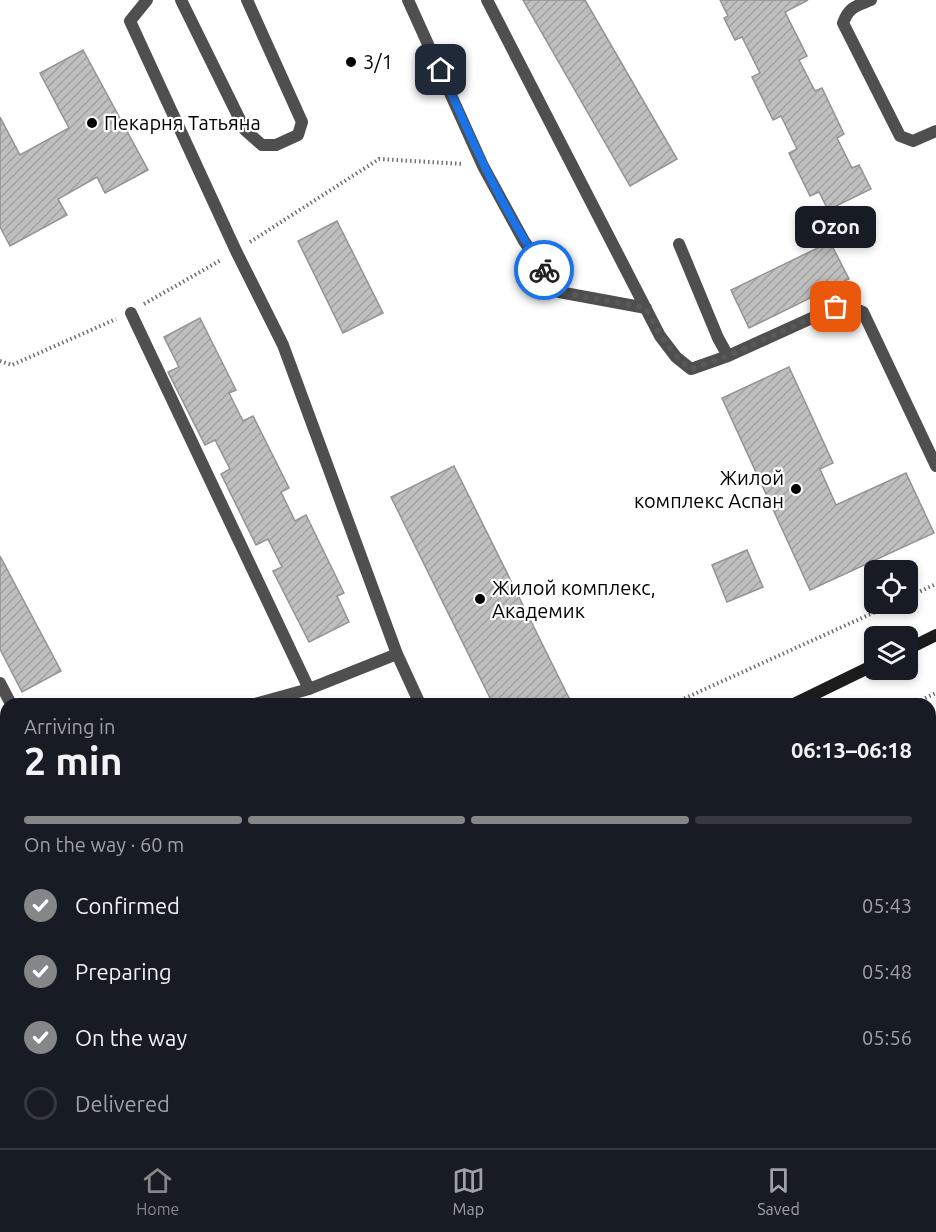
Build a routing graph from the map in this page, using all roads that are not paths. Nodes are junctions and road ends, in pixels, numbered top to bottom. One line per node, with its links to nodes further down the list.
1 (147, 0): 15 (lane)
2 (181, 0): 3 (lane)
3 (247, 0)
4 (408, 0): 9 (lane)
5 (487, 0): 9 (lane)
6 (871, 0): 7 (lane)
7 (936, 131)
8 (679, 244): 11 (lane)
9 (646, 308): 11 (lane)
10 (130, 313): 18 (lane)
11 (728, 356): 12 (lane)
12 (936, 466)
13 (936, 635): 14 (main road)
14 (918, 644)
15 (397, 654): 18 (lane); 21 (lane)
16 (864, 670): 22 (main road)
17 (0, 683): 19 (lane)
18 (309, 689): 20 (lane)
19 (8, 698)
20 (277, 698)
21 (417, 698)
22 (806, 698)

